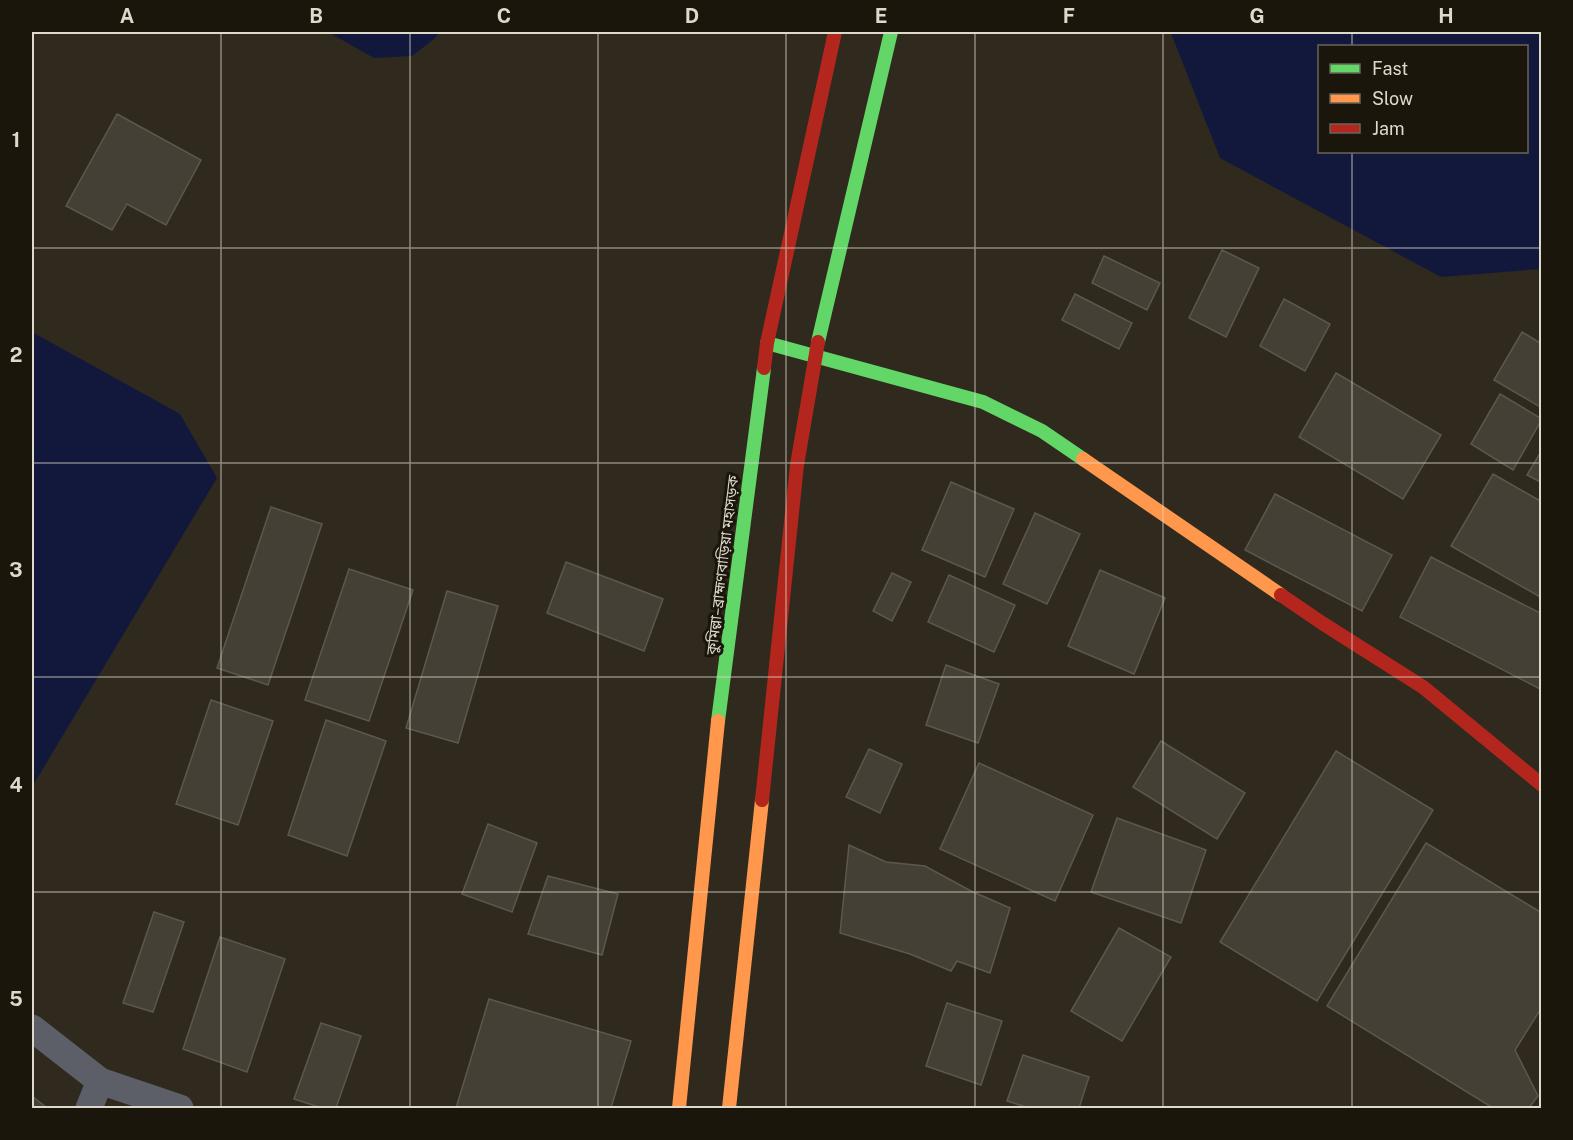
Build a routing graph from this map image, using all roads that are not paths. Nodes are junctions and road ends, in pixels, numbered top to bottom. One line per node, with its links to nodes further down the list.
1 (835, 32): 3 (main road, কুমিল্লা–ব্রাহ্মণবাড়িয়া মহাসড়ক)
2 (891, 32): 4 (main road)
3 (767, 343): 4 (main road); 10 (main road, কুমিল্লা–ব্রাহ্মণবাড়িয়া মহাসড়ক)
4 (815, 356): 5 (main road); 11 (main road)
5 (1542, 785)
6 (32, 1028): 7 (lane)
7 (100, 1081): 8 (lane); 9 (lane)
8 (89, 1108)
9 (180, 1108)
10 (680, 1108)
11 (729, 1108)

